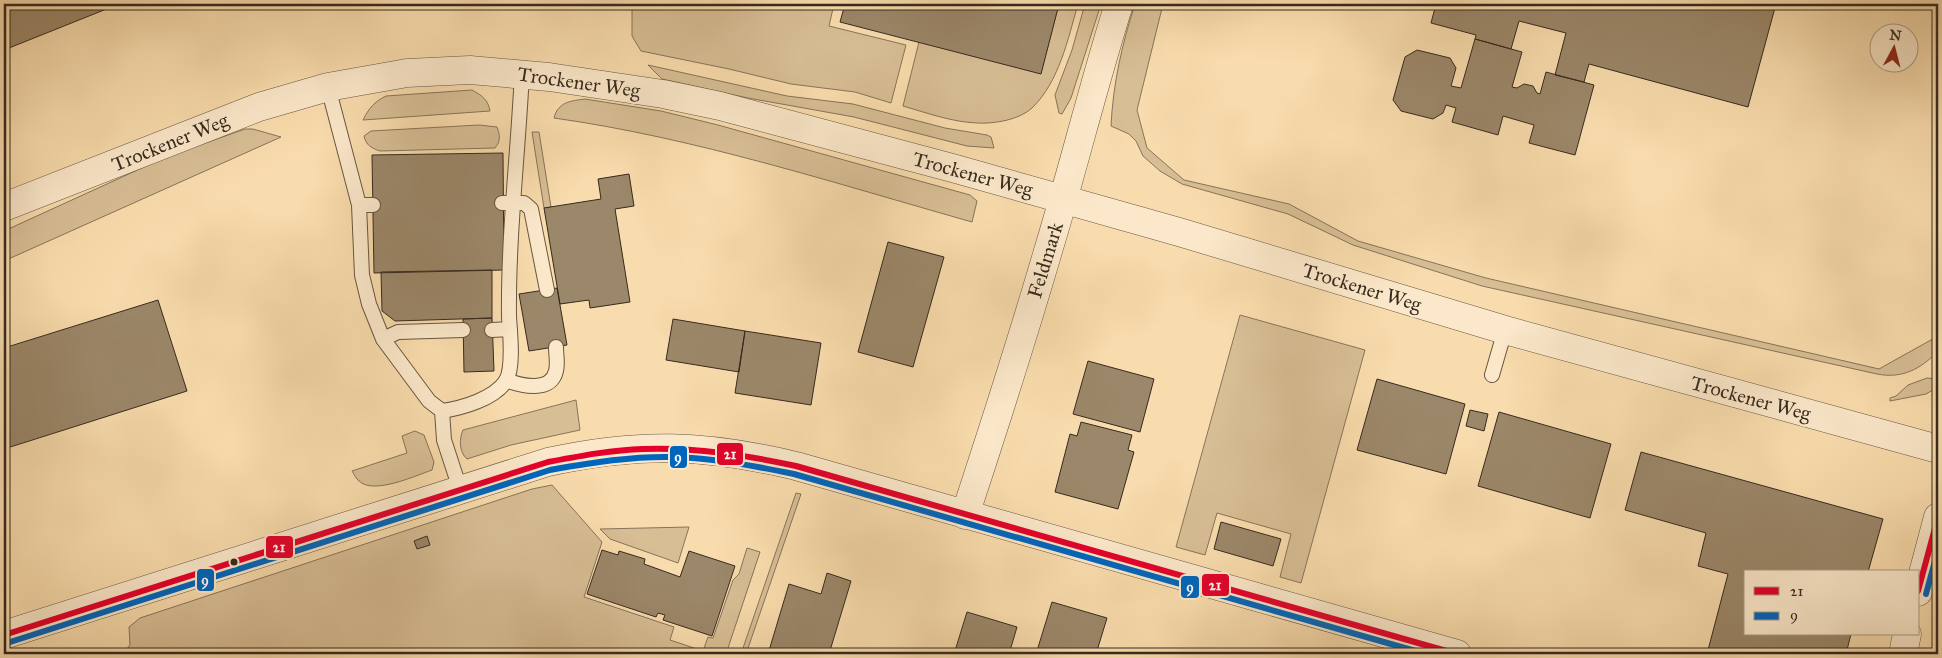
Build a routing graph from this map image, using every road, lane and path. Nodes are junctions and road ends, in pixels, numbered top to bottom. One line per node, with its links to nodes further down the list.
1 (1119, 4): 4 (street, Feldmark)
2 (522, 73): 3 (street, Trockener Weg); 4 (street, Trockener Weg); 5 (lane)
3 (328, 87): 6 (lane); 8 (street, Trockener Weg)
4 (1063, 200): 13 (street, Trockener Weg); 21 (street, Feldmark)
5 (508, 203): 9 (lane); 10 (lane)
6 (358, 205): 7 (lane); 14 (lane)
7 (373, 205)
8 (4, 207)
9 (547, 290)
10 (510, 329): 12 (lane); 17 (lane)
11 (463, 330): 14 (lane)
12 (492, 330)
13 (1505, 330): 16 (lane); 19 (street, Trockener Weg)
14 (384, 339): 18 (lane)
15 (556, 347): 17 (lane)
16 (1492, 375)
17 (506, 380): 18 (lane)
18 (442, 411): 20 (lane)
19 (1938, 449)
20 (460, 489): 21 (street); 24 (street)
21 (966, 515): 26 (street)
22 (1938, 517): 23 (street)
23 (1920, 584)
24 (4, 634)
25 (1908, 636): 27 (street)
26 (1457, 654)
27 (1903, 654)

